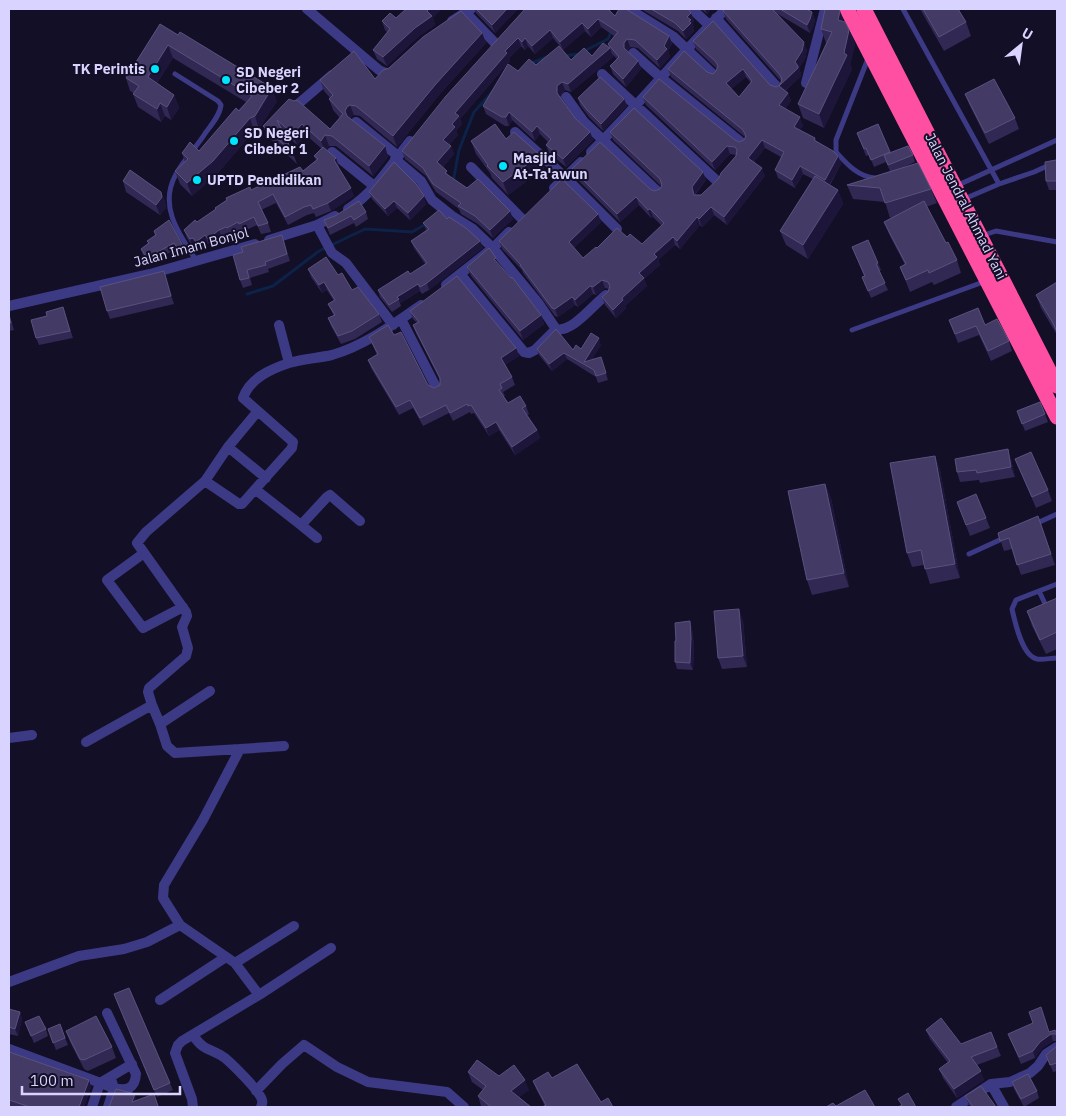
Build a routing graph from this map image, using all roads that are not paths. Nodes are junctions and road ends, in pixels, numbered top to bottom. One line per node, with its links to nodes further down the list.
1 (307, 9): 16 (street)
2 (630, 9): 13 (street)
3 (692, 9): 10 (street)
4 (726, 9): 10 (street)
5 (825, 9): 22 (street)
6 (847, 9): 15 (highway, Jalan Jendral Ahmad Yani)
7 (903, 9): 37 (lane)
8 (867, 10): 43 (highway, Jalan Jendral Ahmad Yani)
9 (469, 11): 11 (street); 12 (street)
10 (713, 22): 13 (street); 23 (street)
11 (443, 28)
12 (495, 44)
13 (686, 49): 20 (street); 21 (street)
14 (633, 53): 21 (street)
15 (870, 53): 39 (lane); 56 (highway, Jalan Jendral Ahmad Yani)
16 (400, 64)
17 (338, 70): 25 (street)
18 (175, 74): 54 (lane)
19 (602, 74): 26 (street)
20 (714, 75)
21 (660, 78): 26 (street); 32 (street)
22 (806, 83)
23 (778, 88)
24 (566, 97): 30 (street)
25 (297, 106)
26 (636, 106): 30 (street); 40 (street)
27 (356, 122): 34 (street)
28 (516, 132): 38 (street)
29 (416, 134): 34 (street, Jalan Imam Bonjol)
30 (604, 140): 38 (street); 44 (street)
31 (1057, 140): 37 (lane)
32 (742, 144)
33 (332, 152): 42 (street)
34 (397, 158): 42 (street, Jalan Imam Bonjol); 53 (street)
35 (1057, 165): 41 (lane)
36 (471, 167): 48 (street)
37 (992, 170): 41 (lane); 43 (lane)
38 (565, 177): 45 (street); 50 (street)
39 (878, 178)
40 (716, 180)
41 (999, 184): 46 (lane)
42 (374, 186): 49 (street, Jalan Imam Bonjol)
43 (956, 186): 46 (highway, Jalan Jendral Ahmad Yani)
44 (658, 192)
45 (545, 196)
46 (963, 200): 51 (highway, Jalan Jendral Ahmad Yani)
47 (530, 211): 48 (street)
48 (522, 219): 53 (street)
49 (317, 225): 54 (street, Jalan Imam Bonjol); 59 (street)
50 (617, 230)
51 (981, 236): 52 (lane); 64 (highway, Jalan Jendral Ahmad Yani)
52 (1057, 242)
53 (493, 248): 55 (street); 61 (street)
54 (196, 260): 58 (street, Jalan Imam Bonjol)
55 (461, 275): 59 (street); 61 (street)
56 (987, 281): 62 (lane); 67 (highway, Jalan Jendral Ahmad Yani)
57 (606, 295): 61 (street)
58 (9, 306)
59 (397, 322): 63 (street); 65 (street)
60 (279, 325): 63 (street)
61 (556, 330)
62 (852, 330)
63 (289, 363): 66 (street)
64 (1057, 386)
65 (437, 389)
66 (258, 411): 68 (street); 69 (street)
67 (1057, 417)
68 (228, 447): 69 (street); 70 (street)
69 (266, 478): 71 (street)
70 (206, 481): 71 (street); 78 (street)
71 (256, 490): 74 (street)
72 (1057, 514): 75 (lane)
73 (360, 521): 74 (street)
74 (301, 525): 77 (street)
75 (1027, 527)
76 (1012, 534): 79 (lane)
77 (317, 538)
78 (144, 553): 82 (street); 82 (street)
79 (969, 554)
80 (1057, 584): 81 (lane)
81 (1039, 591): 83 (lane); 84 (lane)
82 (184, 607): 86 (street)
83 (1057, 609)
84 (1057, 658)
85 (210, 691): 87 (street)
86 (152, 705): 87 (street); 90 (street)
87 (160, 724): 92 (street)
88 (32, 734): 89 (street)
89 (9, 738)
90 (86, 742)
91 (284, 746): 92 (street)
92 (240, 750): 93 (street)
93 (180, 925): 96 (street); 97 (street)
94 (294, 926): 96 (street)
95 (332, 948): 98 (street)
96 (230, 960): 98 (street); 99 (street)
97 (9, 982)
98 (259, 995): 101 (street)
99 (160, 1000)
100 (107, 1012): 104 (street)
101 (193, 1035): 108 (street); 111 (street)
102 (1057, 1048): 107 (street)
103 (9, 1049): 105 (street)
104 (132, 1064): 106 (street); 106 (street)
105 (100, 1083): 106 (street); 109 (street)
106 (113, 1083): 110 (street)
107 (991, 1084): 114 (street); 115 (street)
108 (256, 1091): 112 (street); 113 (street)
109 (92, 1107)
110 (108, 1107)
111 (193, 1107)
112 (261, 1107)
113 (464, 1107)
114 (956, 1107)
115 (1004, 1107)

